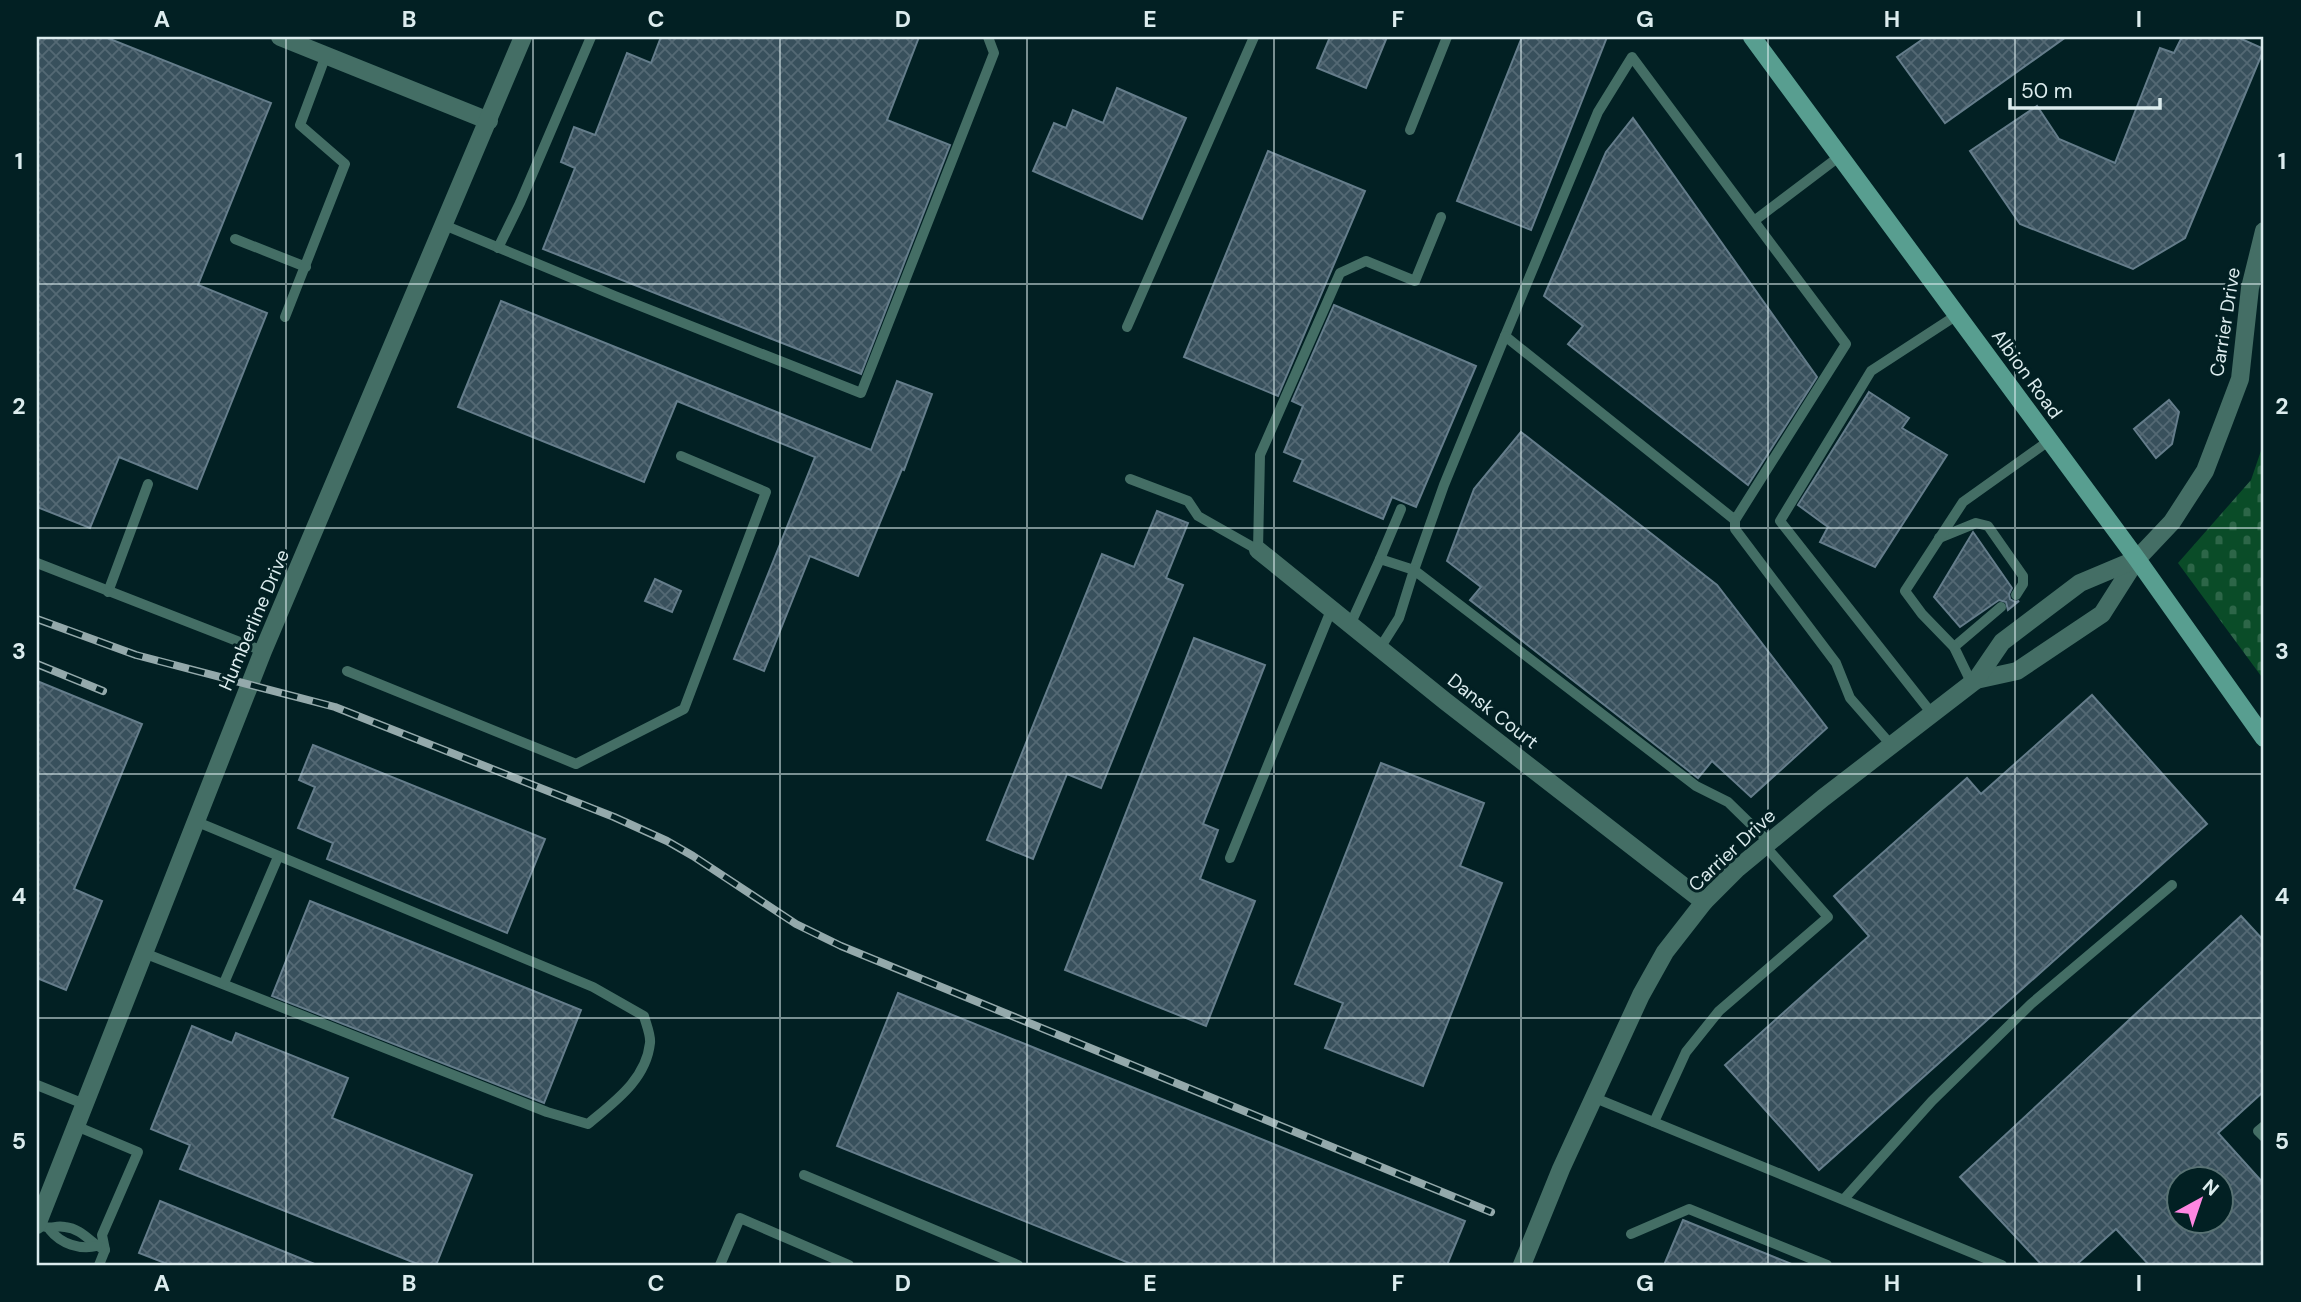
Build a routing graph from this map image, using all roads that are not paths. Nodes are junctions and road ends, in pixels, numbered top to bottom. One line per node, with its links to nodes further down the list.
1 (280, 37): 8 (street)
2 (523, 37): 9 (street, Humberline Drive)
3 (589, 37): 17 (lane)
4 (988, 37): 17 (lane)
5 (1254, 37): 21 (lane)
6 (1447, 37): 10 (lane)
7 (1752, 37): 11 (main road, Albion Road)
8 (326, 55): 9 (street); 18 (lane)
9 (489, 121): 14 (street, Humberline Drive)
10 (1410, 130)
11 (1840, 156): 13 (lane); 19 (main road, Albion Road)
12 (1441, 217): 30 (lane)
13 (1754, 222): 22 (lane); 28 (lane)
14 (444, 225): 17 (lane); 42 (street, Humberline Drive)
15 (2264, 231): 32 (street, Carrier Drive)
16 (235, 239): 18 (lane)
17 (498, 247)
18 (306, 268): 20 (lane)
19 (1957, 315): 23 (main road, Albion Road); 45 (lane)
20 (285, 317)
21 (1127, 327)
22 (1505, 336): 28 (lane); 34 (lane)
23 (2050, 440): 29 (lane); 32 (main road, Albion Road)
24 (681, 456): 43 (lane)
25 (1130, 479): 30 (lane)
26 (148, 484): 35 (lane)
27 (1401, 509): 31 (lane)
28 (1735, 520): 47 (lane)
29 (1938, 538): 36 (lane); 40 (lane)
30 (1258, 550): 38 (street, Dansk Court)
31 (1380, 559): 34 (lane); 39 (lane)
32 (2137, 559): 44 (street, Carrier Drive); 44 (street, Carrier Drive); 46 (main road, Albion Road)
33 (37, 563): 35 (lane)
34 (1413, 570): 41 (lane); 49 (lane)
35 (108, 592): 42 (lane)
36 (2016, 595)
37 (2001, 607): 40 (lane)
38 (1332, 608): 39 (street, Dansk Court); 51 (lane)
39 (1351, 623): 41 (street, Dansk Court)
40 (1954, 647): 44 (lane)
41 (1380, 648): 53 (street, Dansk Court)
42 (262, 651): 48 (street, Humberline Drive)
43 (347, 671)
44 (1974, 682): 45 (street, Carrier Drive)
45 (1933, 715): 47 (street, Carrier Drive)
46 (2264, 738)
47 (1892, 746): 49 (street, Carrier Drive)
48 (195, 821): 50 (lane); 54 (street, Humberline Drive)
49 (1767, 844): 53 (street, Carrier Drive); 59 (lane)
50 (278, 857): 55 (lane); 55 (lane)
51 (1230, 858)
52 (2172, 885): 64 (lane)
53 (1704, 902): 57 (street, Carrier Drive)
54 (144, 953): 55 (lane); 58 (street, Humberline Drive)
55 (224, 983)
56 (37, 1085): 58 (lane)
57 (1593, 1097): 59 (lane); 72 (street, Carrier Drive)
58 (84, 1104): 60 (street, Humberline Drive)
59 (1654, 1122): 64 (lane)
60 (76, 1126): 65 (street, Humberline Drive); 67 (lane)
61 (2264, 1126): 62 (lane)
62 (2264, 1137)
63 (804, 1175): 71 (lane)
64 (1844, 1199): 74 (lane)
65 (41, 1226): 67 (lane)
66 (1631, 1234): 73 (lane)
67 (101, 1248): 68 (lane)
68 (99, 1265)
69 (720, 1265): 70 (lane)
70 (849, 1265)
71 (1018, 1265)
72 (1521, 1265)
73 (1827, 1265)
74 (2002, 1265)

